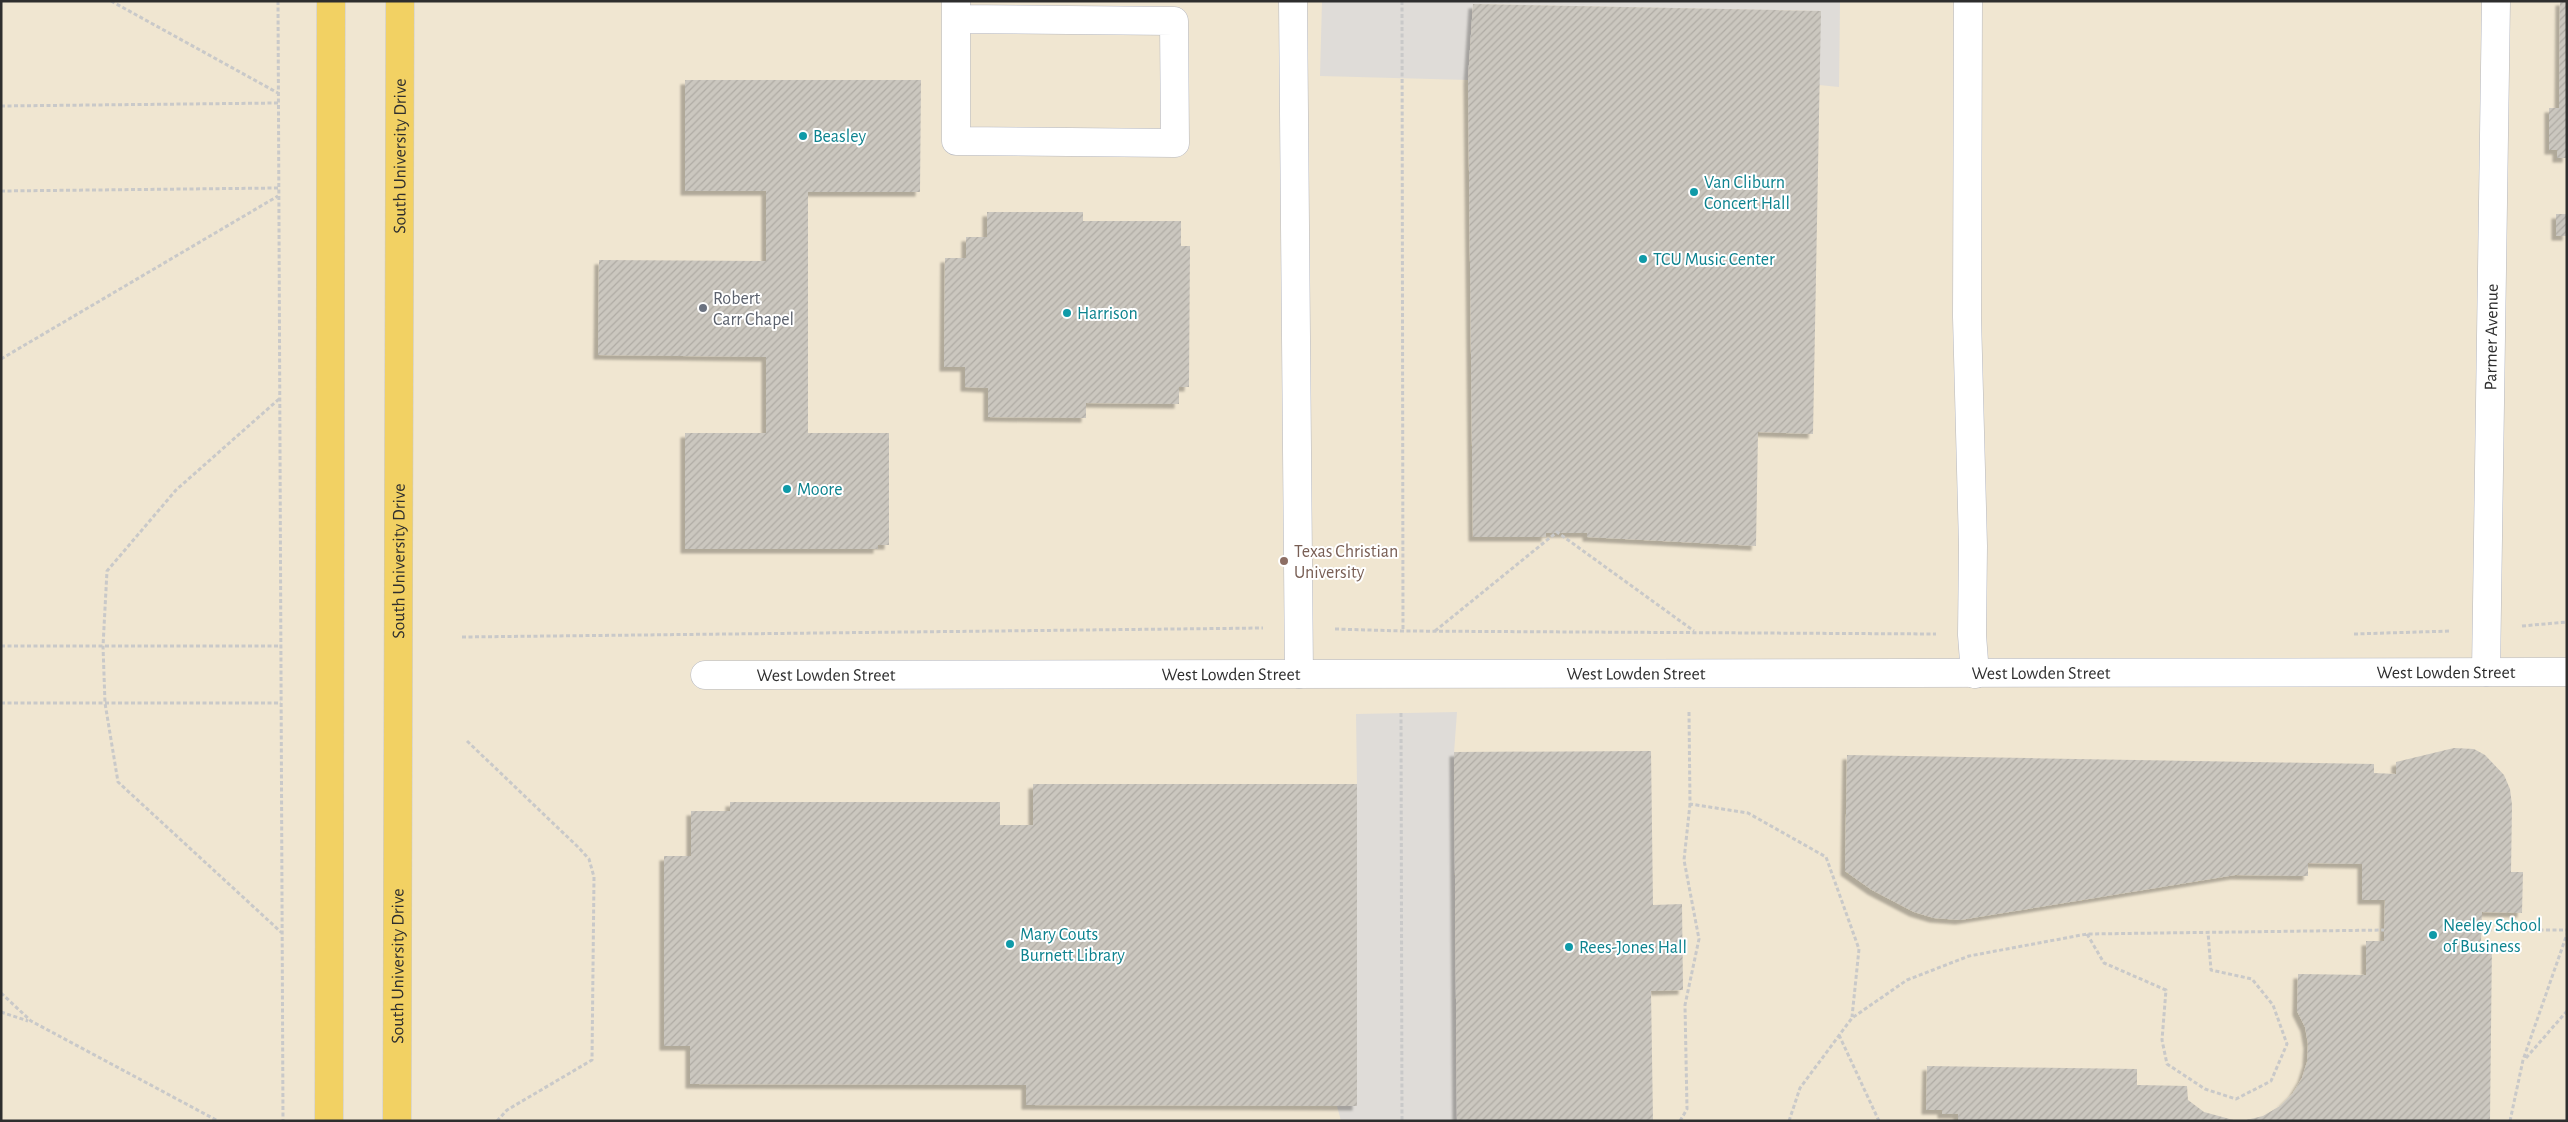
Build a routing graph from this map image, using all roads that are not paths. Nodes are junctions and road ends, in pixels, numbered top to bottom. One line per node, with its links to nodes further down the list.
1 (330, 1): 12 (main road)
2 (400, 1): 13 (main road, South University Drive)
3 (1293, 1): 9 (street)
4 (1968, 1): 10 (street)
5 (2496, 1): 7 (street, Parmer Avenue)
6 (956, 10): 6 (street)
7 (2486, 672): 8 (street, West Lowden Street); 10 (street, West Lowden Street)
8 (2567, 672)
9 (1299, 674): 10 (street, West Lowden Street); 11 (street, West Lowden Street)
10 (1975, 674)
11 (705, 675)
12 (329, 1121)
13 (397, 1121)

